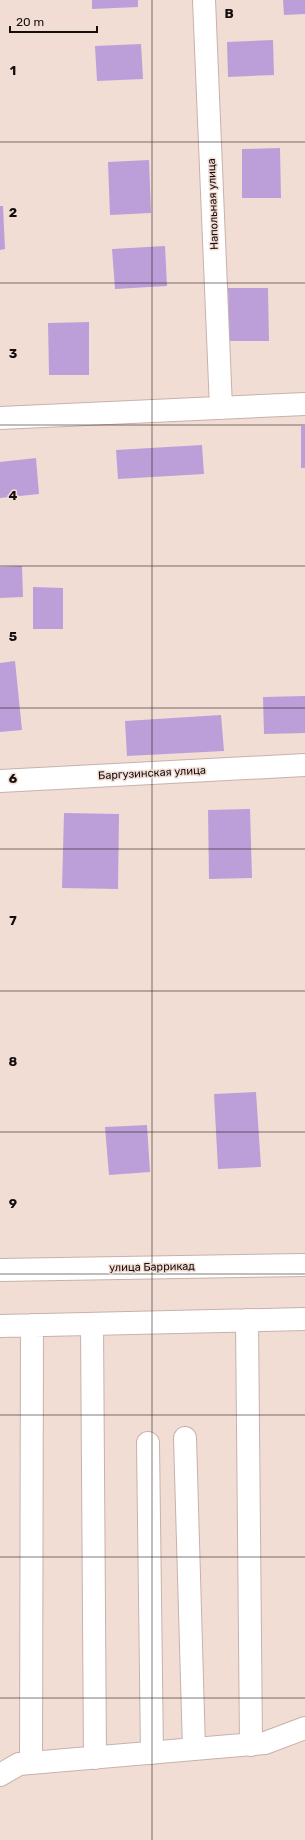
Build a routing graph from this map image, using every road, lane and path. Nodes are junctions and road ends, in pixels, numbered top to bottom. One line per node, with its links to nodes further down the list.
1 (204, 0): 3 (street, Напольная улица)
2 (305, 404): 3 (street)
3 (221, 408): 4 (street)
4 (0, 418)
5 (305, 765): 6 (street, Баргузинская улица)
6 (0, 781)
7 (305, 1264): 8 (street, улица Баррикад)
8 (0, 1270)
9 (305, 1319): 10 (street)
10 (247, 1320): 11 (street); 17 (street)
11 (92, 1324): 12 (street); 20 (street)
12 (32, 1325): 13 (street); 21 (street)
13 (0, 1326)
14 (185, 1438): 18 (street)
15 (148, 1444): 19 (street)
16 (305, 1728): 17 (street)
17 (251, 1745): 18 (street)
18 (194, 1749): 19 (street)
19 (152, 1753): 20 (street)
20 (96, 1758): 21 (street)
21 (31, 1763): 22 (street)
22 (0, 1775)

